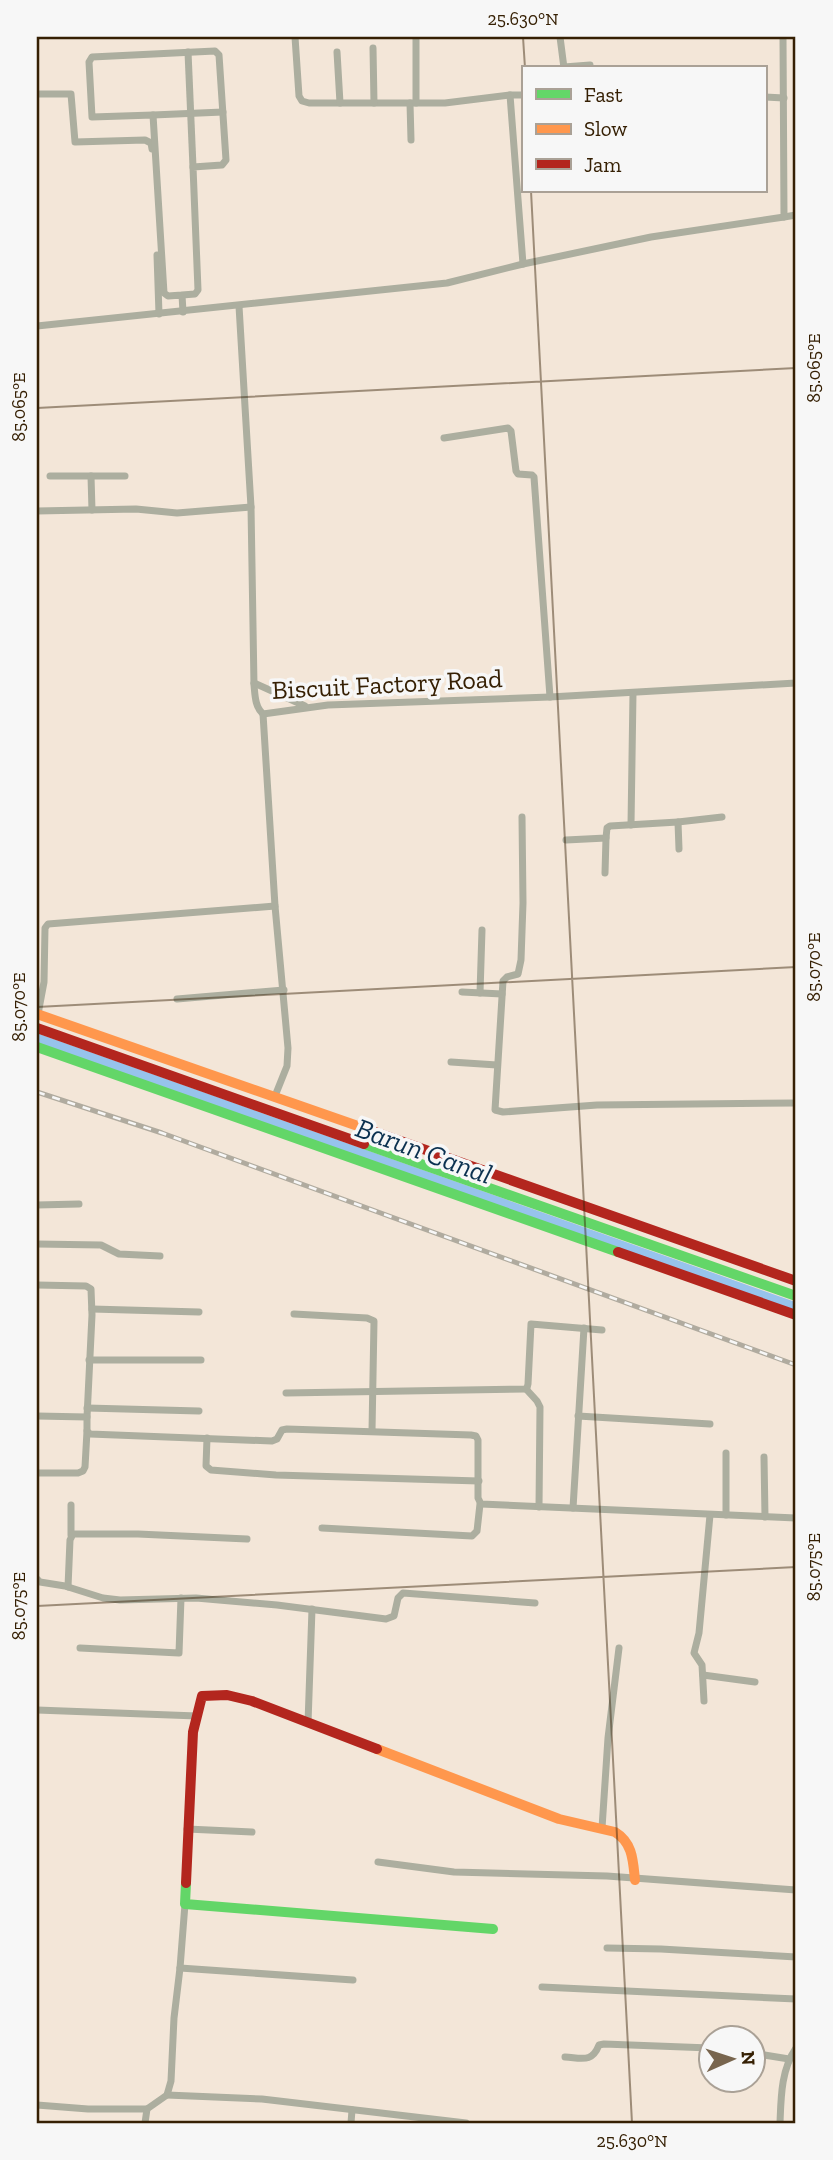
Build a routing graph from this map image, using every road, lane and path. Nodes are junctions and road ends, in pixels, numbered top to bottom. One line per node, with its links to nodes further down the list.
1 (295, 37): 16 (street)
2 (416, 37): 18 (street)
3 (560, 37): 9 (street)
4 (783, 37): 15 (street)
5 (373, 48): 17 (street)
6 (188, 52): 19 (street); 20 (street); 21 (street)
7 (337, 52): 16 (street)
8 (590, 65): 10 (street)
9 (564, 66)
10 (581, 66)
11 (37, 94): 30 (street)
12 (510, 95): 13 (street); 18 (street); 26 (street)
13 (522, 95)
14 (766, 97): 15 (street)
15 (784, 98): 25 (street)
16 (340, 103): 17 (street)
17 (374, 103): 18 (street)
18 (413, 103): 22 (street)
19 (223, 112): 20 (street); 23 (street)
20 (191, 113): 21 (street); 23 (street)
21 (153, 115): 27 (street)
22 (411, 140)
23 (193, 167): 27 (street)
24 (796, 215): 25 (street)
25 (784, 217): 26 (street)
26 (523, 264): 28 (street)
27 (182, 295): 29 (street)
28 (239, 306): 29 (street); 36 (street, Biscuit Factory Road)
29 (183, 312): 30 (street)
30 (159, 314): 31 (street)
31 (37, 326)
32 (444, 439): 42 (street)
33 (50, 476): 34 (street)
34 (90, 476): 35 (street); 37 (street)
35 (125, 476)
36 (251, 507): 37 (street); 39 (street, Biscuit Factory Road)
37 (92, 510): 38 (street)
38 (37, 511)
39 (254, 683): 43 (street); 44 (street, Biscuit Factory Road)
40 (796, 683): 41 (street, Biscuit Factory Road)
41 (633, 693): 42 (street, Biscuit Factory Road); 48 (street)
42 (550, 697): 43 (street, Biscuit Factory Road)
43 (307, 707): 44 (street, Biscuit Factory Road)
44 (263, 714): 53 (street)
45 (522, 817): 58 (street)
46 (722, 817): 47 (street)
47 (678, 822): 48 (street); 51 (street)
48 (631, 825): 49 (street)
49 (606, 838): 50 (street); 52 (street)
50 (566, 840)
51 (679, 849)
52 (605, 873)
53 (275, 906): 55 (street); 60 (street)
54 (482, 930): 57 (street)
55 (284, 990): 59 (street); 65 (street)
56 (462, 992): 57 (street)
57 (480, 993): 58 (street)
58 (502, 994): 64 (street)
59 (177, 999)
60 (37, 1014): 65 (main road)
61 (37, 1027): 73 (main road)
62 (37, 1047): 77 (main road)
63 (451, 1062): 64 (street)
64 (497, 1065): 66 (street)
65 (275, 1096): 71 (main road)
66 (796, 1103)
67 (79, 1204): 68 (street)
68 (37, 1205)
69 (37, 1244): 70 (street)
70 (160, 1256)
71 (796, 1281)
72 (37, 1285): 74 (street)
73 (796, 1296)
74 (93, 1309): 75 (street); 80 (street)
75 (199, 1312)
76 (294, 1314): 83 (street)
77 (796, 1315)
78 (584, 1328): 79 (street); 82 (street); 88 (street)
79 (602, 1329)
80 (89, 1360): 81 (street); 86 (street)
81 (201, 1360)
82 (526, 1389): 83 (street); 99 (street)
83 (372, 1391): 84 (street); 91 (street)
84 (286, 1393)
85 (199, 1411): 86 (street)
86 (87, 1412): 87 (street); 90 (street)
87 (37, 1416)
88 (578, 1416): 89 (street); 100 (street)
89 (710, 1424)
90 (87, 1431): 92 (street); 95 (street)
91 (372, 1431): 92 (street); 96 (street)
92 (207, 1438): 96 (street)
93 (726, 1453): 102 (street)
94 (764, 1457): 103 (street)
95 (37, 1473)
96 (478, 1481): 97 (street)
97 (480, 1504): 99 (street); 105 (street)
98 (71, 1505): 106 (street)
99 (539, 1507): 100 (street)
100 (573, 1508): 101 (street)
101 (710, 1515): 102 (street); 115 (street)
102 (726, 1515): 103 (street)
103 (765, 1517): 104 (street)
104 (796, 1518)
105 (322, 1528)
106 (71, 1535): 107 (street); 109 (street)
107 (247, 1539)
108 (37, 1579): 109 (street)
109 (68, 1587): 110 (street)
110 (181, 1598): 112 (street); 113 (street)
111 (535, 1603): 112 (street)
112 (312, 1609): 120 (street)
113 (80, 1648)
114 (619, 1648): 121 (street)
115 (703, 1675): 116 (street); 117 (street)
116 (755, 1682)
117 (704, 1701)
118 (37, 1710): 119 (street)
119 (197, 1716): 120 (main road); 122 (main road)
120 (308, 1723): 121 (main road)
121 (602, 1828): 125 (main road)
122 (187, 1829): 123 (street); 127 (main road)
123 (251, 1832)
124 (378, 1862): 125 (street)
125 (635, 1880): 126 (street)
126 (796, 1890)
127 (184, 1904): 128 (main road); 131 (street)
128 (493, 1929)
129 (607, 1948): 130 (street)
130 (796, 1957)
131 (180, 1968): 132 (street); 140 (street)
132 (353, 1980)
133 (542, 1987): 134 (street)
134 (796, 1999)
135 (696, 2047): 138 (street)
136 (796, 2048): 139 (street)
137 (766, 2055): 139 (street)
138 (565, 2057)
139 (789, 2059): 147 (street)
140 (167, 2095): 142 (street); 143 (street)
141 (37, 2105): 142 (street)
142 (147, 2109): 144 (street)
143 (352, 2110): 145 (street); 146 (street)
144 (145, 2123)
145 (351, 2123)
146 (466, 2123)
147 (780, 2123)

